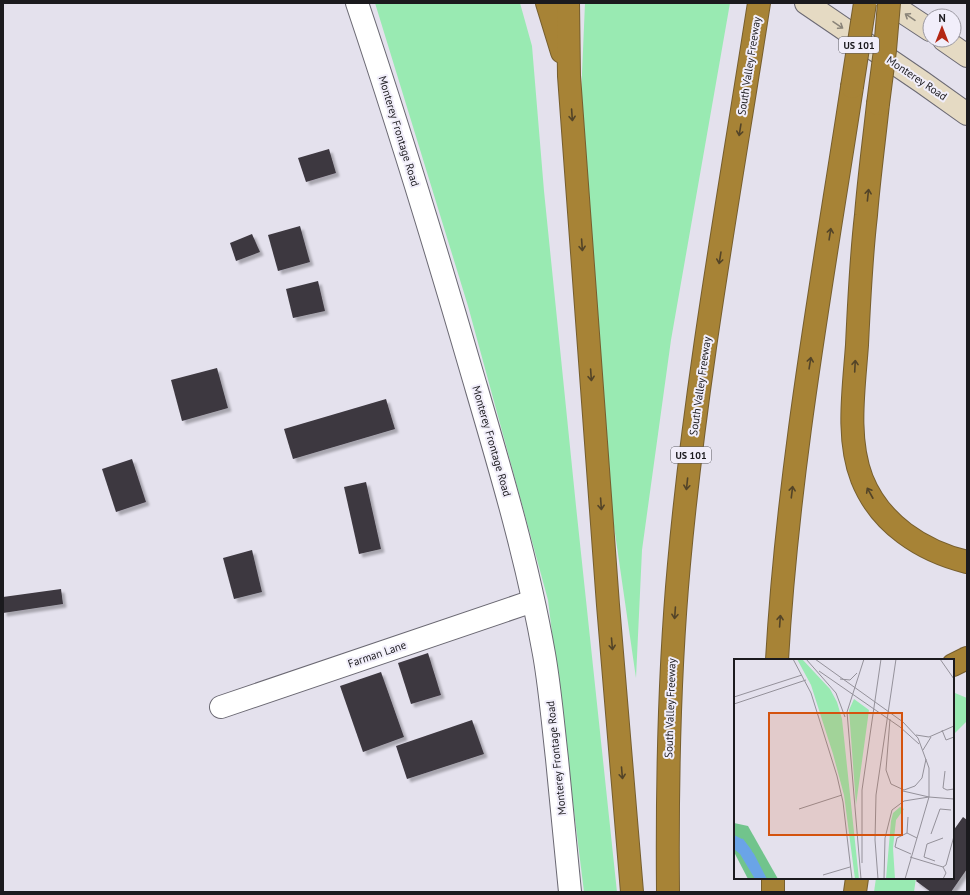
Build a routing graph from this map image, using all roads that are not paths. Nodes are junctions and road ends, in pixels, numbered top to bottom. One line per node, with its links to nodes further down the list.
1 (357, 3): 16 (street, Monterey Frontage Road)
2 (547, 3): 11 (highway)
3 (568, 3): 11 (highway)
4 (806, 3): 12 (main road, Monterey Road, one-way to 12)
5 (866, 3): 18 (highway, US 101, one-way to 5, bridge)
6 (889, 3): 8 (main road, one-way to 6); 13 (highway, one-way to 6, bridge)
7 (758, 13): 25 (highway, South Valley Freeway / US 101, one-way to 25)
8 (922, 25)
9 (956, 48): 10 (main road)
10 (967, 56)
11 (569, 76): 24 (highway, one-way to 24)
12 (967, 114)
13 (890, 522): 14 (highway); 15 (highway)
14 (967, 562)
15 (967, 574)
16 (534, 600): 20 (street, Farman Lane); 23 (street, Monterey Frontage Road)
17 (967, 658): 19 (highway)
18 (777, 659)
19 (954, 664)
20 (221, 707)
21 (773, 879): 26 (highway)
22 (857, 879): 27 (highway)
23 (570, 892)
24 (632, 892)
25 (668, 892)
26 (773, 892)
27 (855, 892)

